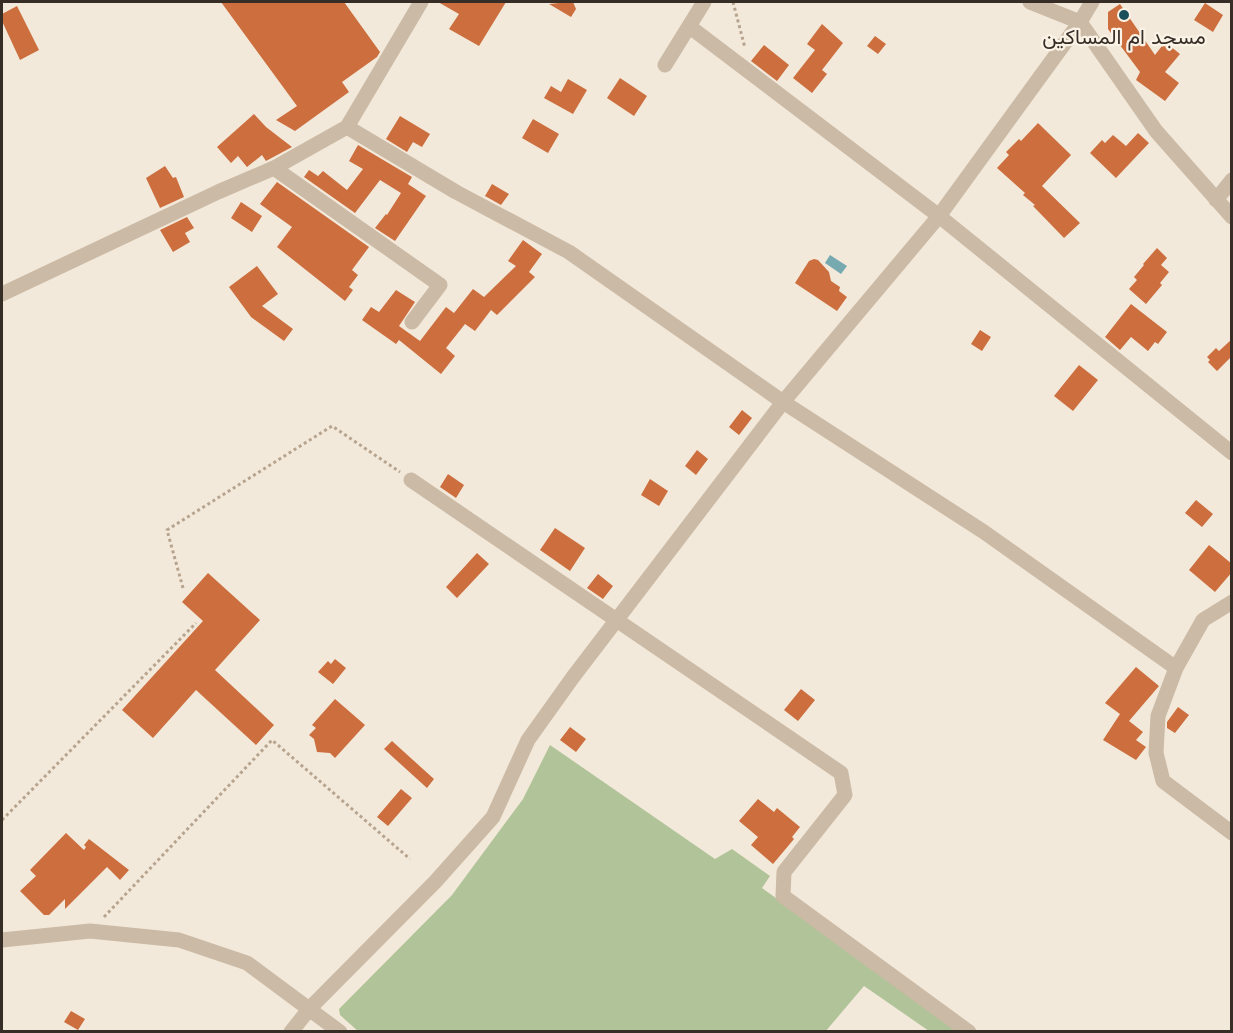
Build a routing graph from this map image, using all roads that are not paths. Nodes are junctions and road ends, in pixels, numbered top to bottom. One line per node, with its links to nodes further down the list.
1 (421, 2): 8 (street)
2 (704, 2): 6 (street)
3 (1030, 2): 5 (street)
4 (1092, 2): 5 (street)
5 (1080, 22): 11 (street); 12 (street)
6 (690, 27): 7 (street); 12 (street)
7 (664, 65)
8 (347, 127): 9 (street); 16 (street)
9 (274, 168): 14 (street); 15 (street)
10 (1232, 180): 11 (street)
11 (1216, 200): 13 (street)
12 (939, 216): 16 (street); 17 (street)
13 (1232, 217)
14 (2, 294)
15 (412, 322)
16 (783, 402): 20 (street); 21 (street)
17 (1232, 453)
18 (411, 480): 20 (street)
19 (1232, 602): 21 (street)
20 (615, 620): 24 (street); 27 (street)
21 (1176, 668): 22 (street)
22 (1232, 833)
23 (2, 940): 24 (street)
24 (310, 1008): 25 (street); 26 (street)
25 (291, 1032)
26 (340, 1032)
27 (969, 1032)

